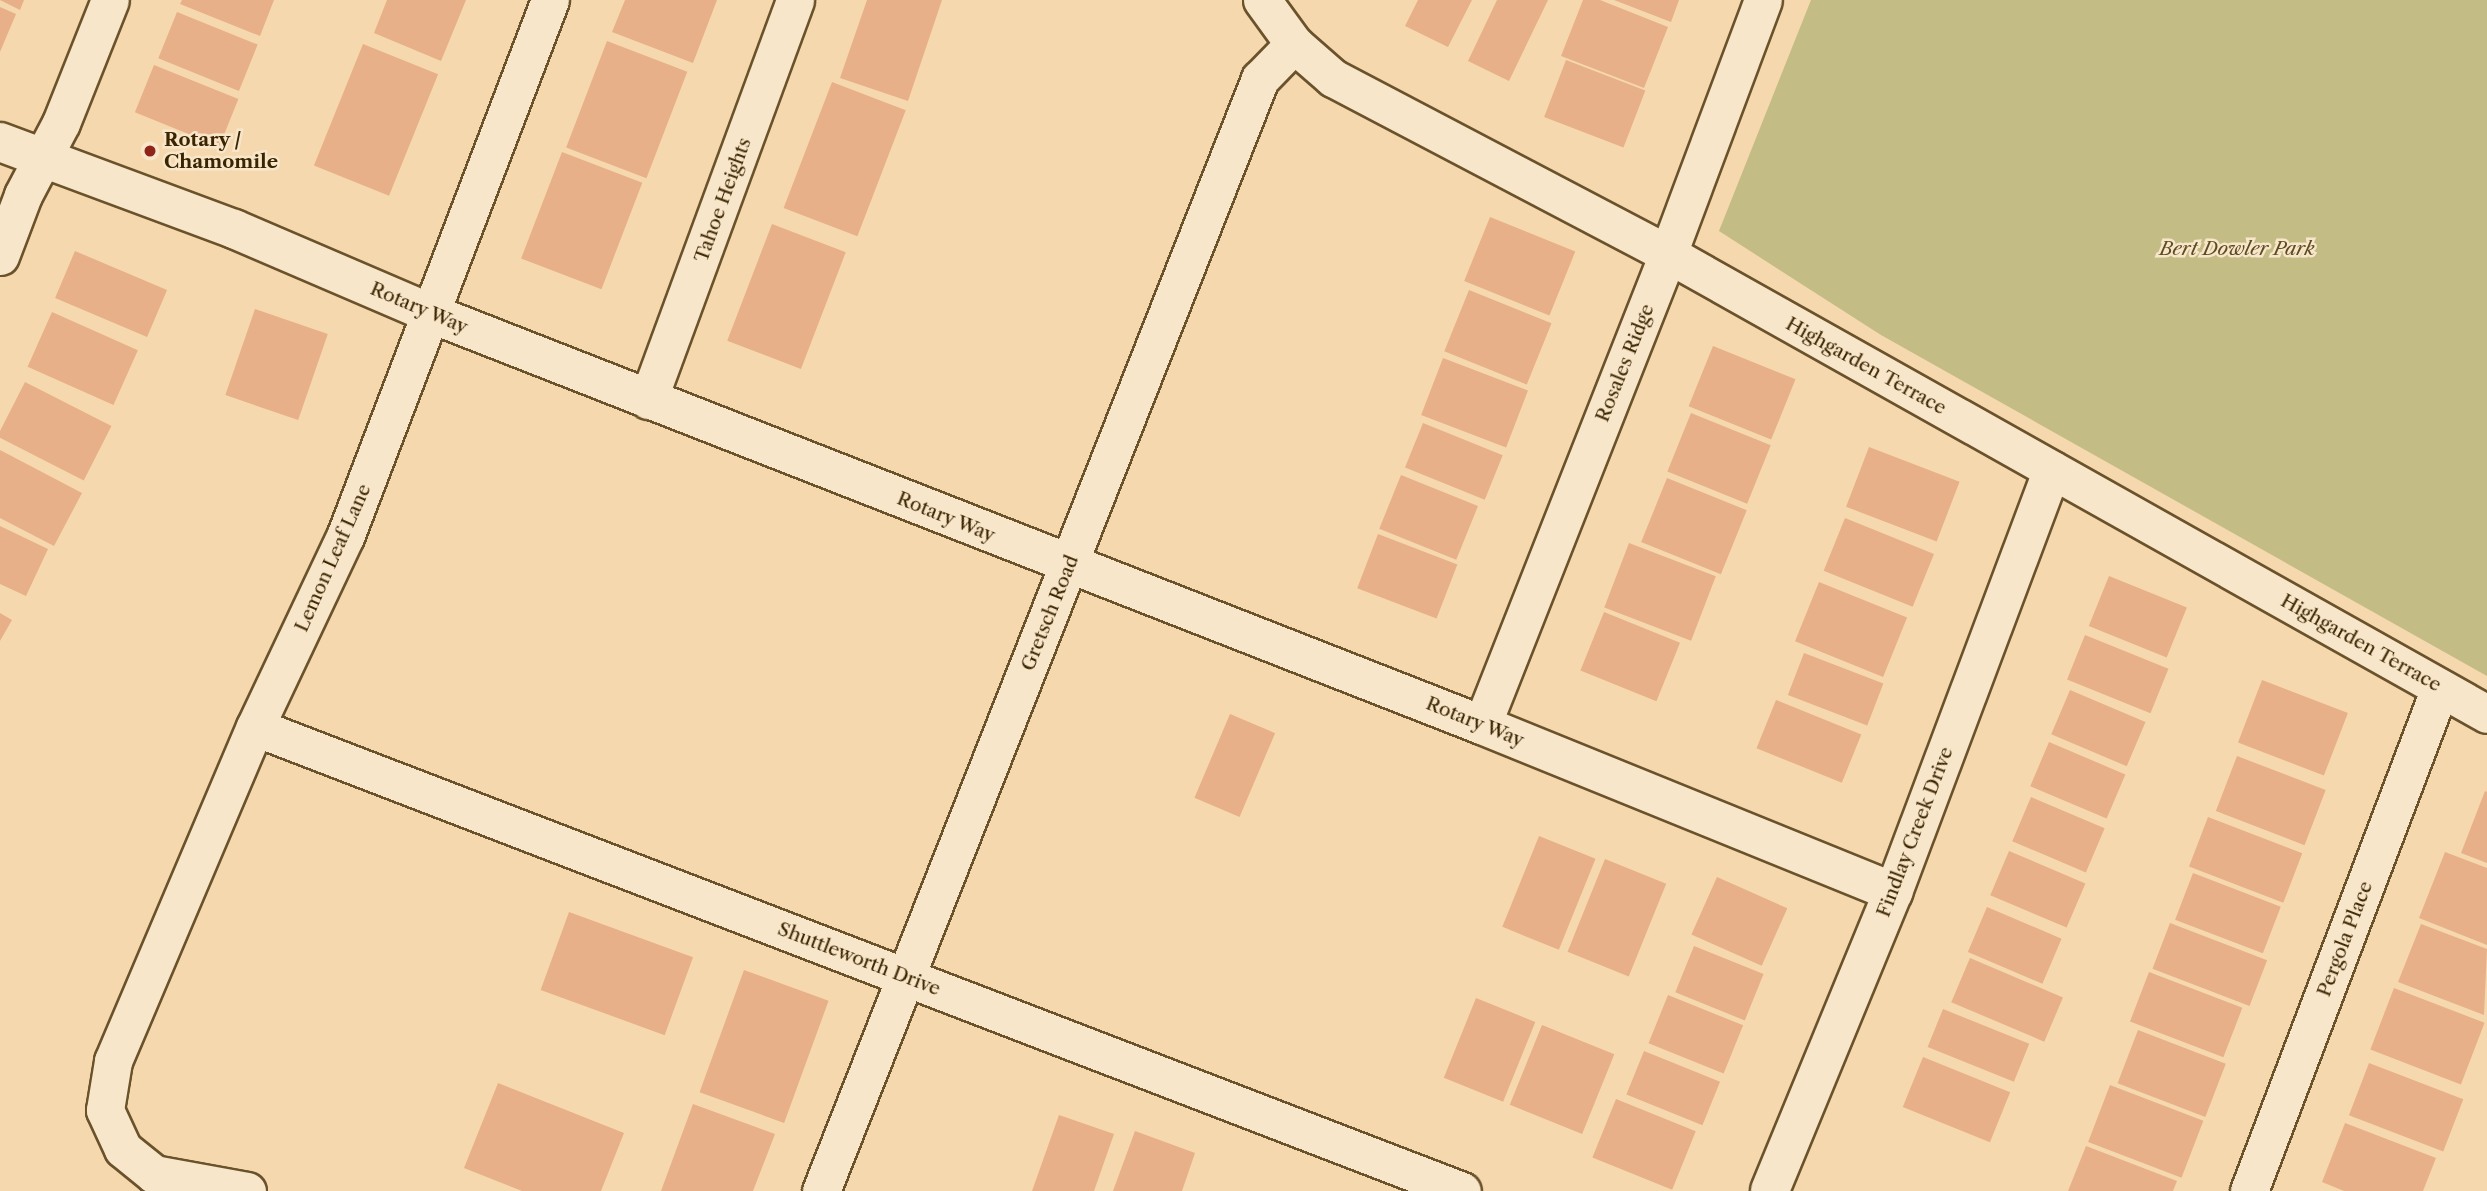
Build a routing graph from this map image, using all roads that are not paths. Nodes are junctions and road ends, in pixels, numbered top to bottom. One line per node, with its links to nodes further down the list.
1 (110, 0): 8 (street)
2 (550, 0): 11 (street, Lemon Leaf Lane)
3 (795, 0): 12 (street, Tahoe Heights)
4 (1262, 0): 6 (street, Highgarden Terrace)
5 (1763, 0): 9 (street, Rosales Ridge)
6 (1294, 44): 9 (street, Highgarden Terrace); 14 (street, Gretsch Road)
7 (0, 142): 8 (street, Rotary Way)
8 (43, 158): 10 (street); 11 (street, Rotary Way)
9 (1668, 254): 13 (street, Highgarden Terrace); 17 (street, Rosales Ridge)
10 (0, 256)
11 (432, 314): 12 (street, Rotary Way); 18 (street, Lemon Leaf Lane)
12 (649, 400): 14 (street, Rotary Way)
13 (2052, 470): 15 (street, Highgarden Terrace); 19 (street, Findlay Creek Drive)
14 (1070, 566): 17 (street, Rotary Way); 20 (street, Gretsch Road)
15 (2440, 688): 16 (street, Highgarden Terrace); 25 (street, Pergola Place)
16 (2487, 714)
17 (1482, 725): 19 (street, Rotary Way)
18 (255, 727): 20 (street, Shuttleworth Drive); 21 (street, Lemon Leaf Lane)
19 (1893, 892): 24 (street, Findlay Creek Drive)
20 (904, 977): 22 (street, Gretsch Road); 23 (street, Shuttleworth Drive)
21 (247, 1191)
22 (821, 1191)
23 (1462, 1191)
24 (1770, 1191)
25 (2249, 1191)

